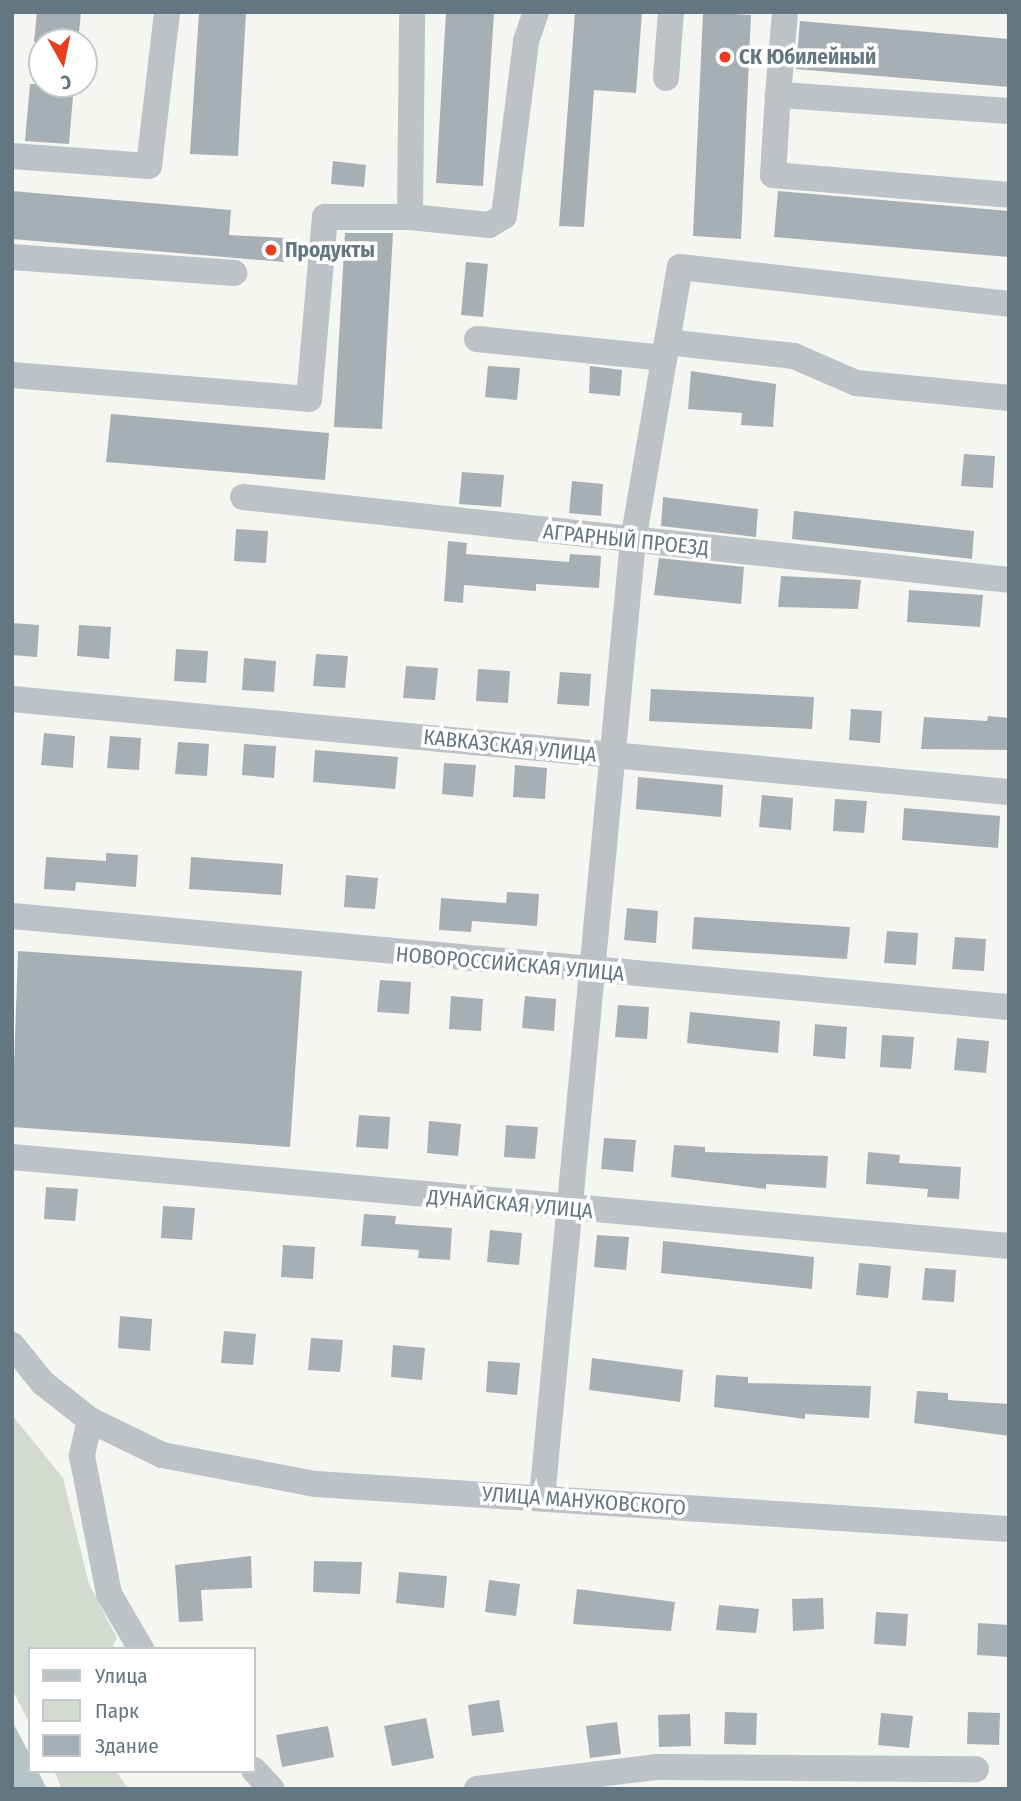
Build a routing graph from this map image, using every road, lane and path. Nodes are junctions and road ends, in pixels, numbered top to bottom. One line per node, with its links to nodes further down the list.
1 (167, 12): 9 (street)
2 (412, 12): 11 (street)
3 (536, 12): 11 (street)
4 (671, 12): 6 (street)
5 (785, 12): 7 (street)
6 (666, 78)
7 (778, 95): 8 (street); 10 (street)
8 (1009, 111)
9 (12, 156)
10 (1009, 195)
11 (410, 217): 17 (street)
12 (12, 257): 13 (street)
13 (234, 273)
14 (1009, 304): 16 (street)
15 (477, 339): 16 (street)
16 (666, 350): 18 (street); 20 (street)
17 (12, 375)
18 (1009, 398)
19 (243, 496): 20 (street, АГРАРНЫЙ ПРОЕЗД)
20 (633, 541): 21 (street, АГРАРНЫЙ ПРОЕЗД); 23 (street)
21 (1009, 580)
22 (12, 699): 23 (street, КАВКАЗСКАЯ УЛИЦА)
23 (613, 756): 24 (street, КАВКАЗСКАЯ УЛИЦА); 26 (street)
24 (1009, 792)
25 (12, 916): 26 (street, НОВОРОССИЙСКАЯ УЛИЦА)
26 (595, 972): 27 (street, НОВОРОССИЙСКАЯ УЛИЦА); 29 (street)
27 (1009, 1007)
28 (12, 1157): 29 (street, ДУНАЙСКАЯ УЛИЦА)
29 (568, 1210): 30 (street, ДУНАЙСКАЯ УЛИЦА); 33 (street)
30 (1009, 1246)
31 (12, 1345): 32 (street, УЛИЦА МАНУКОВСКОГО)
32 (90, 1420): 33 (street, УЛИЦА МАНУКОВСКОГО); 35 (street)
33 (542, 1498): 34 (street, УЛИЦА МАНУКОВСКОГО)
34 (1009, 1529)
35 (140, 1647)
36 (976, 1769): 39 (street)
37 (256, 1772): 38 (street)
38 (272, 1789)
39 (477, 1789)

